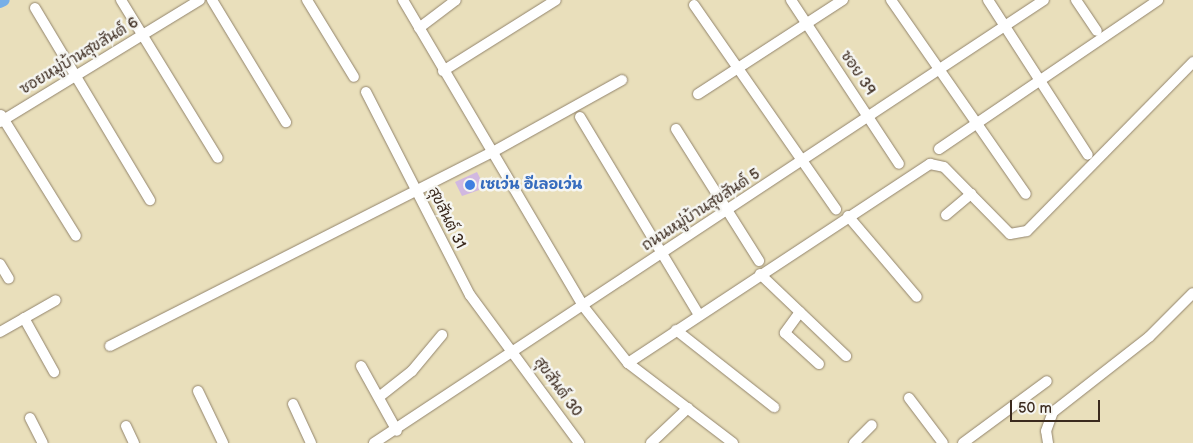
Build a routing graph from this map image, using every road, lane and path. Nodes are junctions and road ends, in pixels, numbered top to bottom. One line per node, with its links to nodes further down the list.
1 (121, 0): 21 (street)
2 (200, 0): 21 (street, ซอยหมู่บ้านสุขสันต์ 6)
3 (212, 0): 35 (street)
4 (307, 0): 27 (street)
5 (403, 0): 19 (street)
6 (456, 0): 19 (street)
7 (556, 0): 25 (street)
8 (791, 0): 17 (street, ซอย 39)
9 (843, 0): 17 (street)
10 (891, 0): 24 (street)
11 (988, 0): 18 (street)
12 (1044, 0): 18 (street, ถนนหมู่บ้านสุขสันต์ 5)
13 (1076, 0): 20 (street)
14 (1158, 0): 29 (street)
15 (694, 5): 23 (street)
16 (35, 8): 26 (street)
17 (807, 24): 23 (street); 32 (street, ซอย 39)
18 (1004, 25): 24 (street, ถนนหมู่บ้านสุขสันต์ 5); 29 (street)
19 (420, 28): 25 (street)
20 (1097, 31)
21 (143, 35): 26 (street, ซอยหมู่บ้านสุขสันต์ 6); 41 (street)
22 (1193, 62): 45 (street)
23 (737, 68): 31 (street); 42 (street)
24 (937, 69): 32 (street, ถนนหมู่บ้านสุขสันต์ 5); 36 (street)
25 (444, 71): 39 (street)
26 (74, 76): 34 (street, ซอยหมู่บ้านสุขสันต์ 6); 47 (street)
27 (354, 76)
28 (622, 80): 39 (street)
29 (1041, 82): 36 (street); 40 (street)
30 (366, 92): 44 (street, สุขสันต์ 31)
31 (698, 94)
32 (869, 116): 42 (street, ถนนหมู่บ้านสุขสันต์ 5); 43 (street, ซอย 39)
33 (580, 117): 53 (street)
34 (1, 119): 52 (street)
35 (286, 122)
36 (976, 122): 38 (street); 46 (street)
37 (676, 129): 49 (street)
38 (938, 149)
39 (491, 153): 44 (street); 61 (street)
40 (1088, 155)
41 (218, 158)
42 (801, 162): 48 (street); 49 (street, ถนนหมู่บ้านสุขสันต์ 5)
43 (899, 164)
44 (417, 189): 68 (street); 69 (street, สุขสันต์ 31)
45 (970, 194): 50 (street); 51 (street)
46 (1026, 194)
47 (150, 200)
48 (836, 209)
49 (727, 212): 53 (street, ถนนหมู่บ้านสุขสันต์ 5); 54 (street)
50 (946, 215)
51 (848, 216): 56 (street); 59 (street)
52 (76, 236)
53 (660, 255): 61 (street, ถนนหมู่บ้านสุขสันต์ 5); 63 (street)
54 (759, 261)
55 (0, 264): 57 (street)
56 (760, 274): 62 (street); 63 (street)
57 (9, 278)
58 (1193, 292): 97 (street)
59 (917, 297)
60 (56, 300): 64 (street)
61 (583, 306): 69 (street, ถนนหมู่บ้านสุขสันต์ 5); 71 (street)
62 (800, 312): 70 (street); 72 (street)
63 (699, 315): 65 (street)
64 (24, 318): 66 (street); 74 (street)
65 (676, 330): 71 (street); 80 (street)
66 (0, 332)
67 (442, 335): 77 (street)
68 (110, 346)
69 (511, 351): 85 (street, ถนนหมู่บ้านสุขสันต์ 5); 91 (street, สุขสันต์ 30)
70 (846, 356)
71 (628, 363): 81 (street)
72 (819, 364)
73 (361, 366): 77 (street)
74 (54, 372)
75 (1048, 381): 96 (street)
76 (198, 391): 88 (street)
77 (378, 397): 85 (street)
78 (909, 398): 95 (street)
79 (292, 404): 89 (street)
80 (774, 407)
81 (688, 408): 92 (street); 93 (street)
82 (30, 418): 86 (street)
83 (872, 425): 94 (street)
84 (126, 426): 87 (street)
85 (397, 430): 90 (street, ถนนหมู่บ้านสุขสันต์ 5)
86 (43, 443)
87 (134, 443)
88 (223, 443)
89 (311, 443)
90 (374, 443)
91 (579, 443)
92 (651, 443)
93 (733, 443)
94 (854, 443)
95 (942, 443)
96 (963, 443)
97 (1048, 443)

